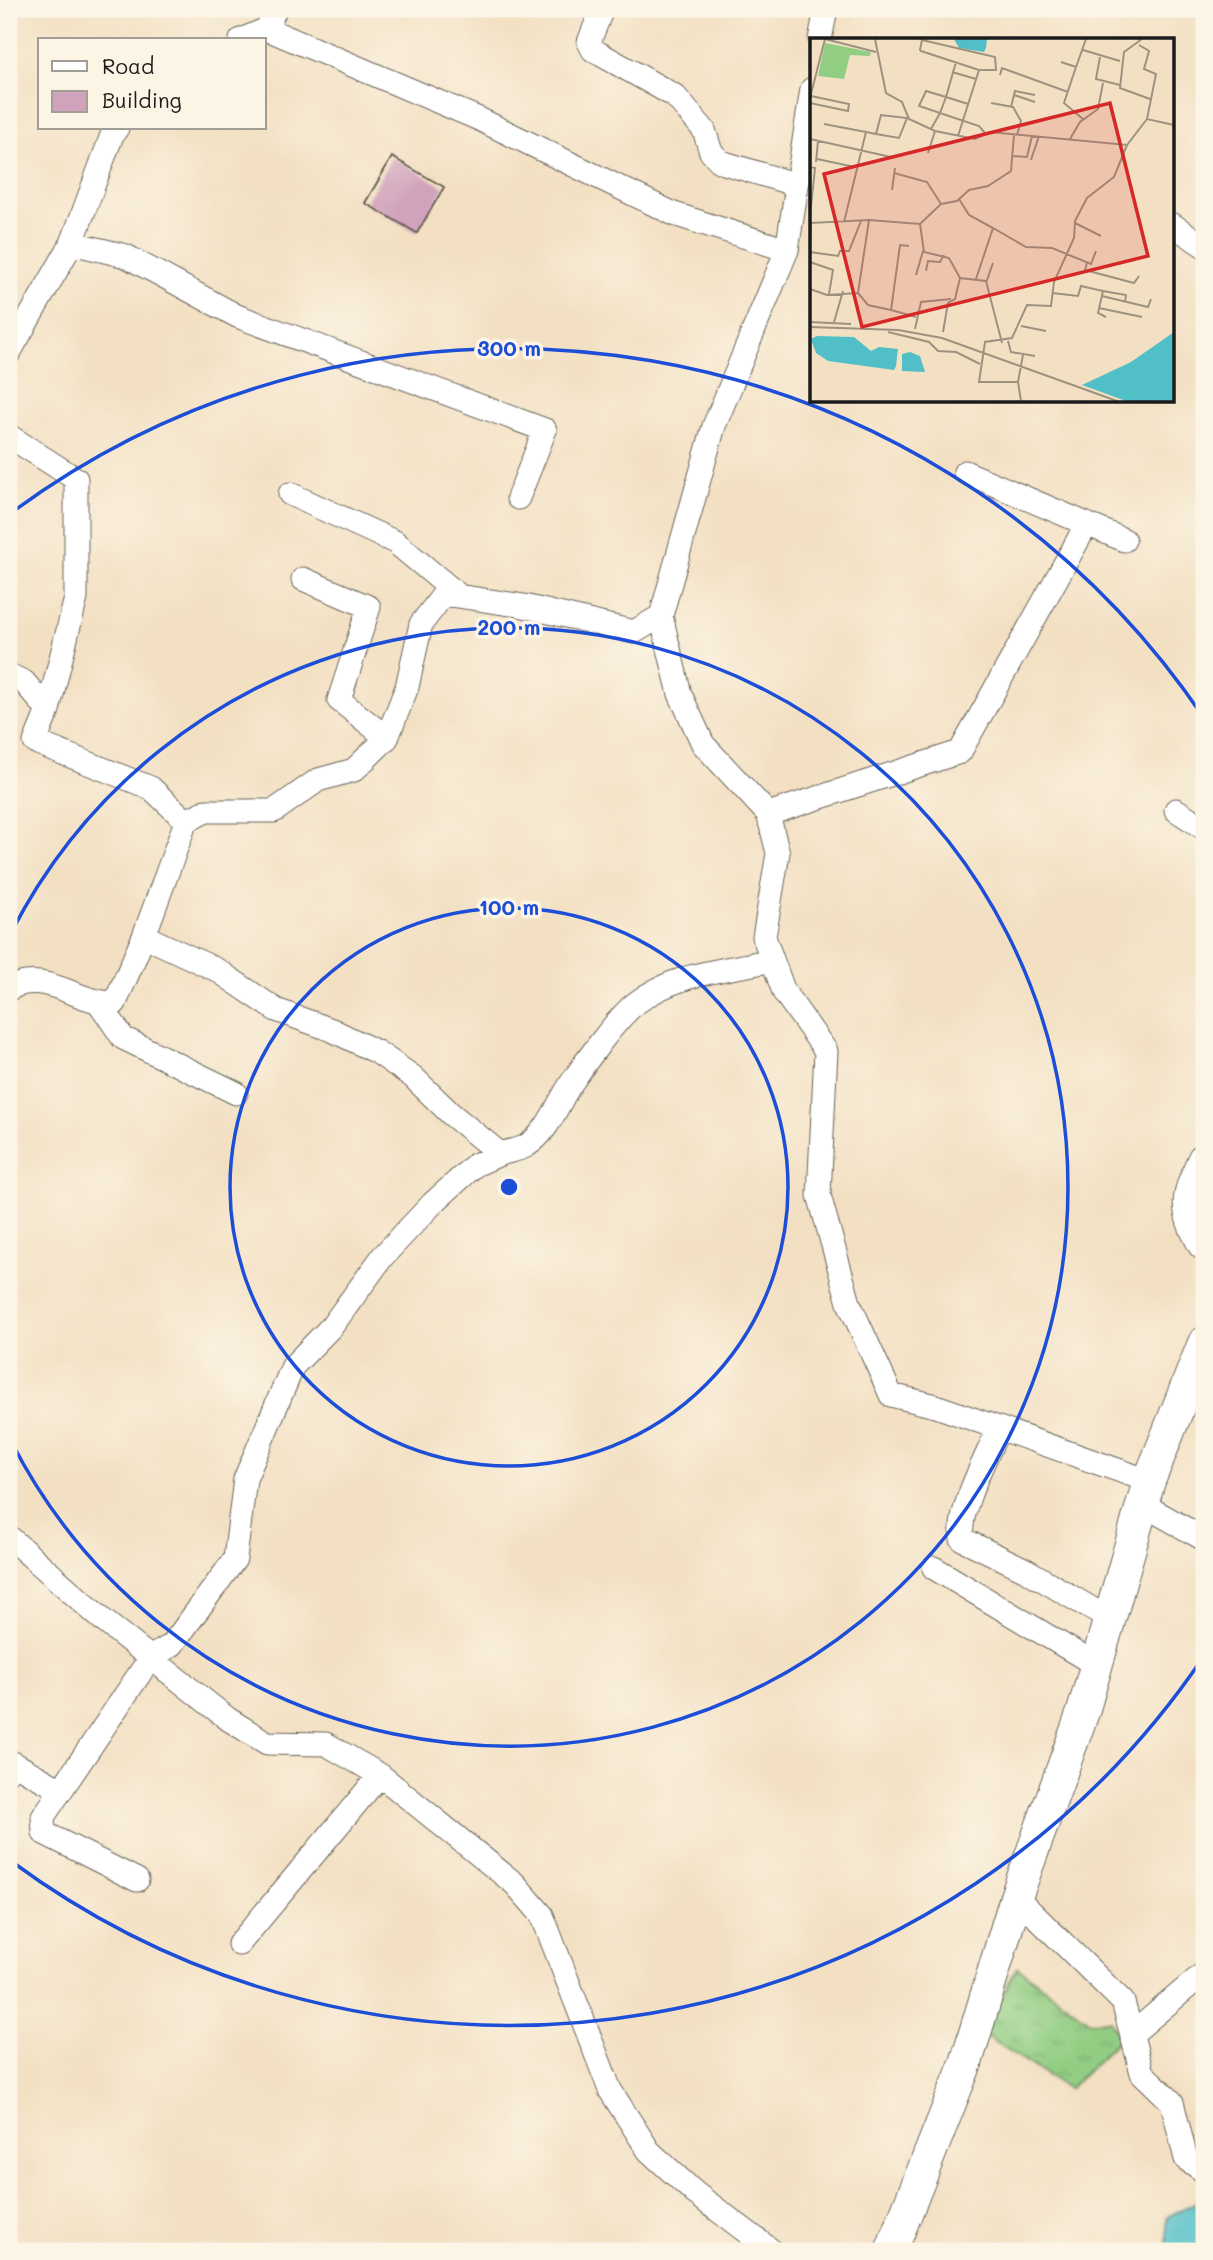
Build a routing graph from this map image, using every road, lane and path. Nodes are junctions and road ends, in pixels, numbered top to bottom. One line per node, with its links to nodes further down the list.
1 (602, 9): 8 (street)
2 (826, 9): 5 (street)
3 (271, 19): 4 (street); 12 (street)
4 (244, 38)
5 (820, 38)
6 (810, 102): 8 (street)
7 (116, 130): 10 (street)
8 (797, 185): 12 (street)
9 (1174, 226): 11 (street)
10 (72, 243): 13 (street); 17 (street)
11 (1204, 244)
12 (787, 250): 22 (street)
13 (9, 353)
14 (9, 436): 24 (street)
15 (965, 472): 18 (street)
16 (290, 494): 21 (street)
17 (518, 498)
18 (1087, 524): 19 (street); 27 (street)
19 (1124, 540)
20 (303, 579): 25 (street)
21 (456, 593): 22 (street); 25 (street)
22 (662, 617): 27 (street)
23 (9, 675): 24 (street)
24 (48, 710): 28 (street)
25 (387, 738): 28 (street)
26 (1177, 810): 29 (street)
27 (768, 814): 31 (street)
28 (186, 821): 30 (street)
29 (1204, 828)
30 (144, 936): 33 (street); 35 (street)
31 (772, 960): 35 (street); 39 (street)
32 (9, 989): 33 (street)
33 (100, 1004): 34 (street)
34 (236, 1093)
35 (500, 1154): 45 (street)
36 (1204, 1159): 37 (main road)
37 (1204, 1244)
38 (1204, 1343): 40 (main road)
39 (999, 1429): 40 (street); 44 (street)
40 (1145, 1492): 42 (street); 44 (main road)
41 (9, 1537): 45 (street)
42 (1204, 1539)
43 (934, 1568): 46 (street)
44 (1109, 1619): 46 (main road)
45 (151, 1657): 48 (street); 49 (street)
46 (1096, 1665): 51 (main road)
47 (9, 1771): 49 (street)
48 (380, 1775): 52 (street); 56 (street)
49 (61, 1790): 50 (street)
50 (137, 1880)
51 (1016, 1897): 54 (street); 57 (main road)
52 (239, 1944)
53 (1204, 1973): 54 (street)
54 (1132, 2034): 55 (street)
55 (1204, 2171)
56 (772, 2251)
57 (891, 2251)

